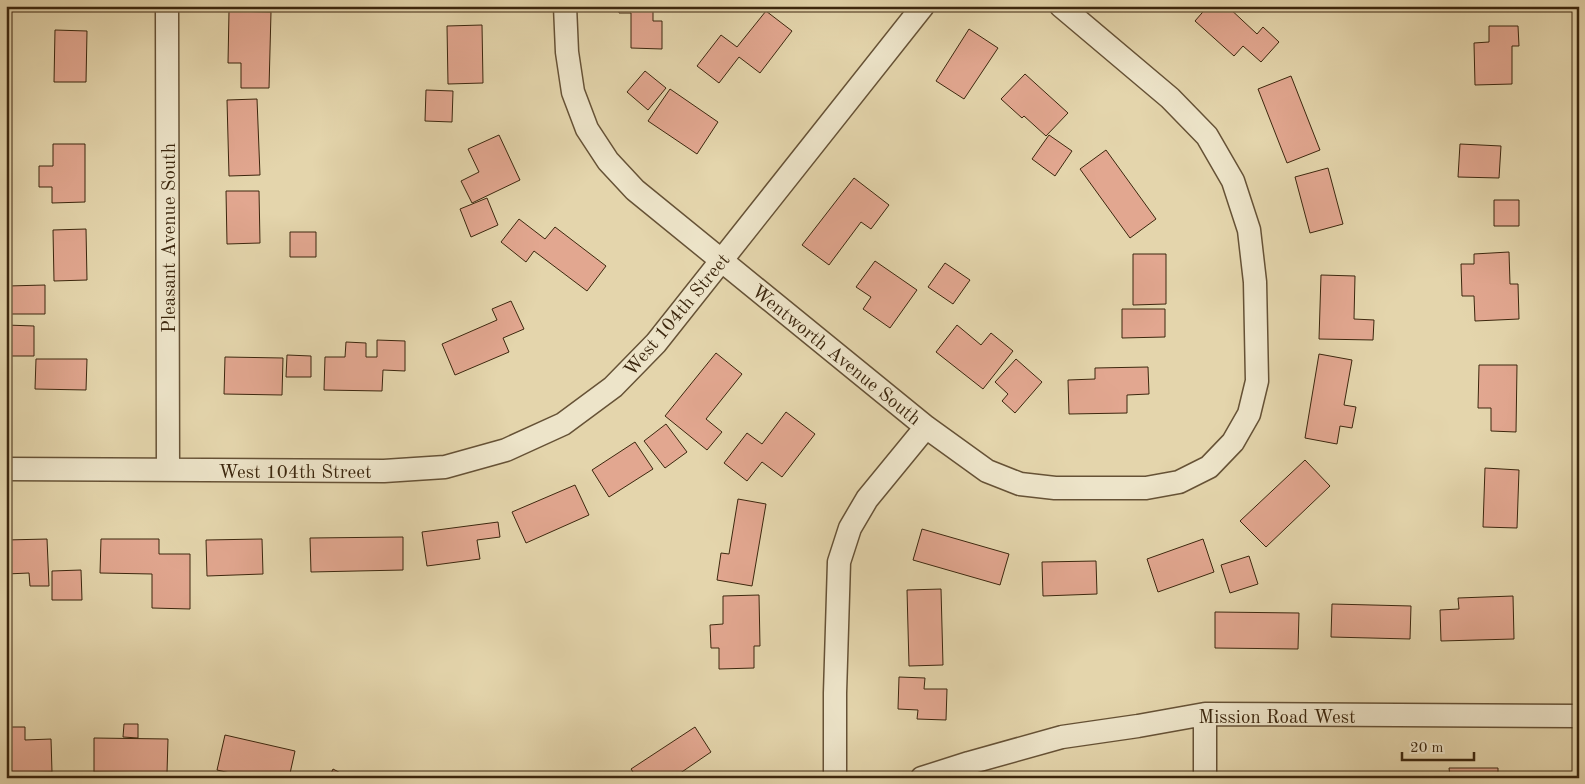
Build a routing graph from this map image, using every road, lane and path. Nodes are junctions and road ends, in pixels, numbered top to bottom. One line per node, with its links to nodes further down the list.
1 (168, 6): 8 (street, Pleasant Avenue South)
2 (565, 6): 5 (street, Wentworth Avenue South)
3 (923, 6): 5 (street, West 104th Street)
4 (1061, 6): 6 (street)
5 (721, 261): 6 (street, Wentworth Avenue South); 8 (street, West 104th Street)
6 (926, 427): 11 (street, Wentworth Avenue South)
7 (6, 469): 8 (street, West 104th Street)
8 (168, 470)
9 (1205, 714): 10 (street, Mission Road West); 12 (street, Mission Road West); 13 (street)
10 (1579, 716)
11 (834, 778)
12 (922, 778)
13 (1205, 778)

